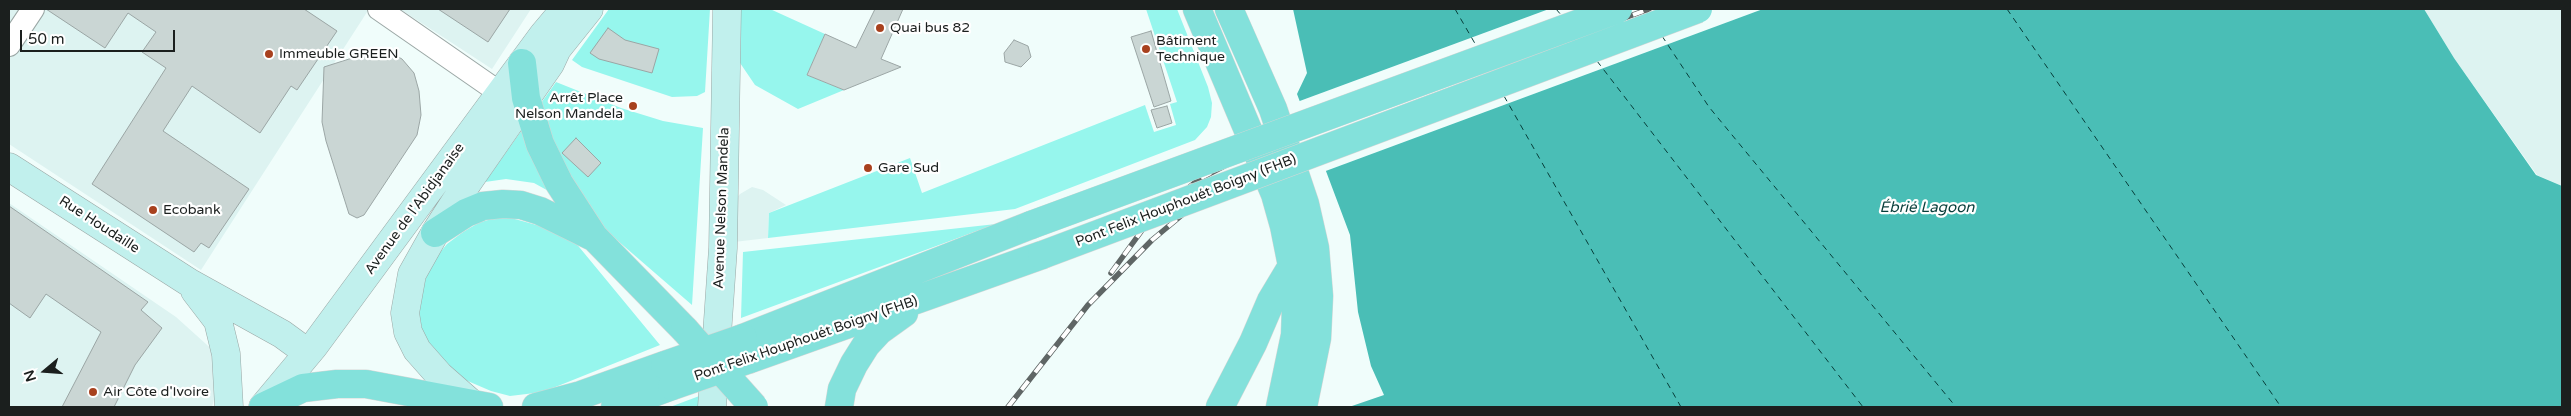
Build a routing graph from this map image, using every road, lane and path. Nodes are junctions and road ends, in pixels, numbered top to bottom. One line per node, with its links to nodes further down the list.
1 (33, 9): 10 (street)
2 (379, 9): 11 (street)
3 (564, 9): 11 (main road)
4 (589, 9): 11 (main road, Avenue de l'Abidjanaise)
5 (727, 9): 26 (main road, Avenue Nelson Mandela)
6 (1197, 9): 15 (main road)
7 (1229, 9): 31 (main road)
8 (1618, 9): 18 (main road, Pont Felix Houphouét Boigny (FHB), bridge)
9 (1698, 9): 17 (main road, Pont Felix Houphouét Boigny (FHB), bridge)
10 (9, 45)
11 (516, 99): 13 (main road, Avenue de l'Abidjanaise); 14 (main road); 19 (main road, Avenue de l'Abidjanaise)
12 (9, 167): 16 (main road, Rue Houdaille)
13 (434, 233): 14 (main road); 21 (main road, Avenue de l'Abidjanaise)
14 (594, 237): 27 (main road, bridge)
15 (1292, 266): 29 (main road); 30 (main road)
16 (190, 284): 19 (main road, Rue Houdaille); 22 (main road, Rue Houdaille)
17 (925, 298): 18 (main road, Pont Felix Houphouét Boigny (FHB)); 28 (main road)
18 (746, 349): 20 (main road, Pont Felix Houphouét Boigny (FHB), bridge)
19 (308, 353): 23 (main road, Avenue de l'Abidjanaise)
20 (668, 376): 24 (main road); 25 (main road)
21 (480, 406): 23 (main road)
22 (229, 407)
23 (263, 407)
24 (536, 407)
25 (615, 407)
26 (712, 407)
27 (754, 407)
28 (839, 407)
29 (1220, 407)
30 (1280, 407)
31 (1303, 407)

